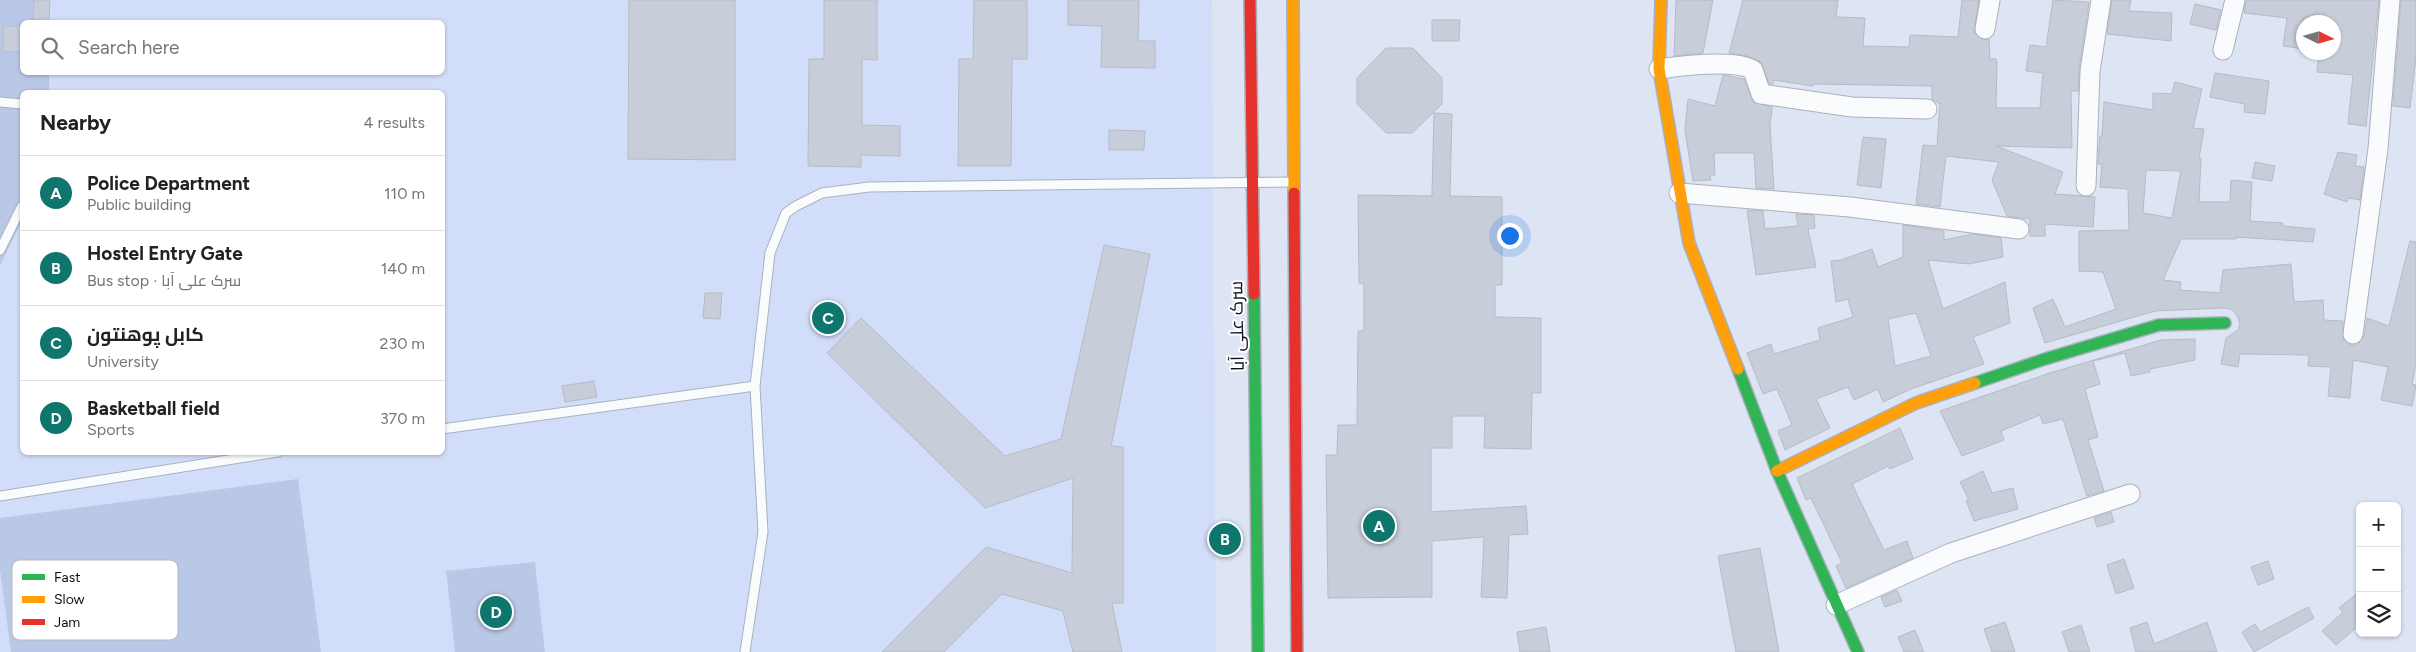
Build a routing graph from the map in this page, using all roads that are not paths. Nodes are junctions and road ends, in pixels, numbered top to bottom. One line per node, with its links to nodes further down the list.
1 (1250, 0): 15 (street, سرک علی آبا)
2 (1293, 0): 14 (street)
3 (1661, 0): 10 (street)
4 (1990, 0): 8 (street)
5 (2101, 0): 16 (street)
6 (2235, 0): 9 (street)
7 (2390, 0): 22 (street)
8 (1985, 29)
9 (2223, 50)
10 (1659, 69): 13 (street); 17 (street)
11 (0, 102): 12 (lane)
12 (20, 104)
13 (1927, 109)
14 (1294, 182): 15 (lane); 32 (street)
15 (1253, 183): 23 (lane); 31 (street, سرک علی آبا)
16 (2086, 186)
17 (1679, 193): 19 (street); 26 (street)
18 (20, 210): 20 (lane)
19 (2019, 229)
20 (0, 250)
21 (2225, 324): 26 (street)
22 (2353, 334)
23 (755, 386): 24 (lane); 30 (lane)
24 (445, 429)
25 (259, 455): 28 (lane)
26 (1778, 471): 29 (street)
27 (2130, 494): 29 (street)
28 (0, 496)
29 (1836, 605): 33 (street)
30 (745, 652)
31 (1258, 652)
32 (1297, 652)
33 (1858, 652)

